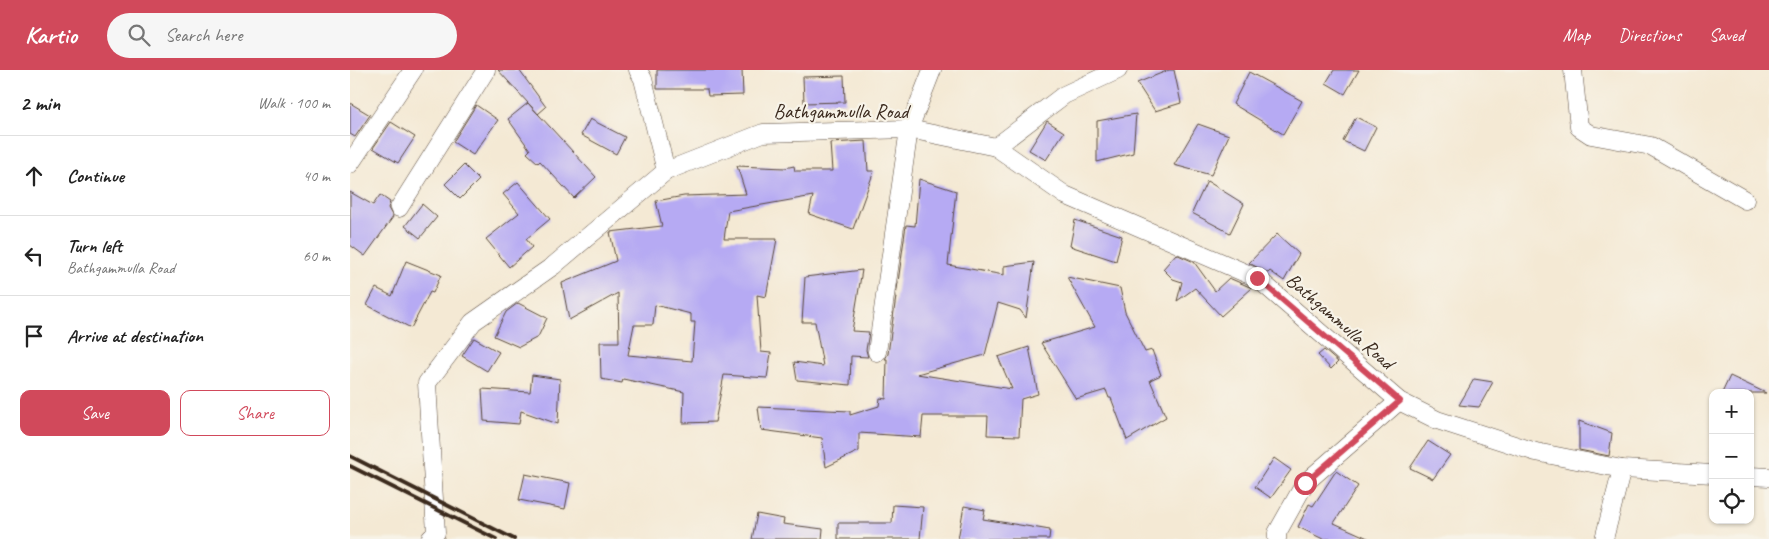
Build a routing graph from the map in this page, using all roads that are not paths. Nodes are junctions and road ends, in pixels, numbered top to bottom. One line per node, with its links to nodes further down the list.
1 (413, 70): 9 (street)
2 (486, 70): 12 (street)
3 (638, 70): 10 (street)
4 (932, 70): 7 (street)
5 (1118, 70): 8 (street)
6 (1574, 70): 11 (street)
7 (909, 129): 8 (street, Bathgammulla Road); 10 (street, Bathgammulla Road); 13 (street)
8 (996, 147): 14 (street, Bathgammulla Road)
9 (350, 164)
10 (666, 171): 19 (street, Bathgammulla Road)
11 (1745, 200)
12 (399, 208)
13 (877, 352)
14 (1400, 401): 15 (street, Bathgammulla Road); 20 (street)
15 (1622, 469): 16 (street, Bathgammulla Road); 21 (street)
16 (1709, 474)
17 (1754, 476): 18 (street)
18 (1769, 477)
19 (430, 539)
20 (1277, 539)
21 (1604, 539)

